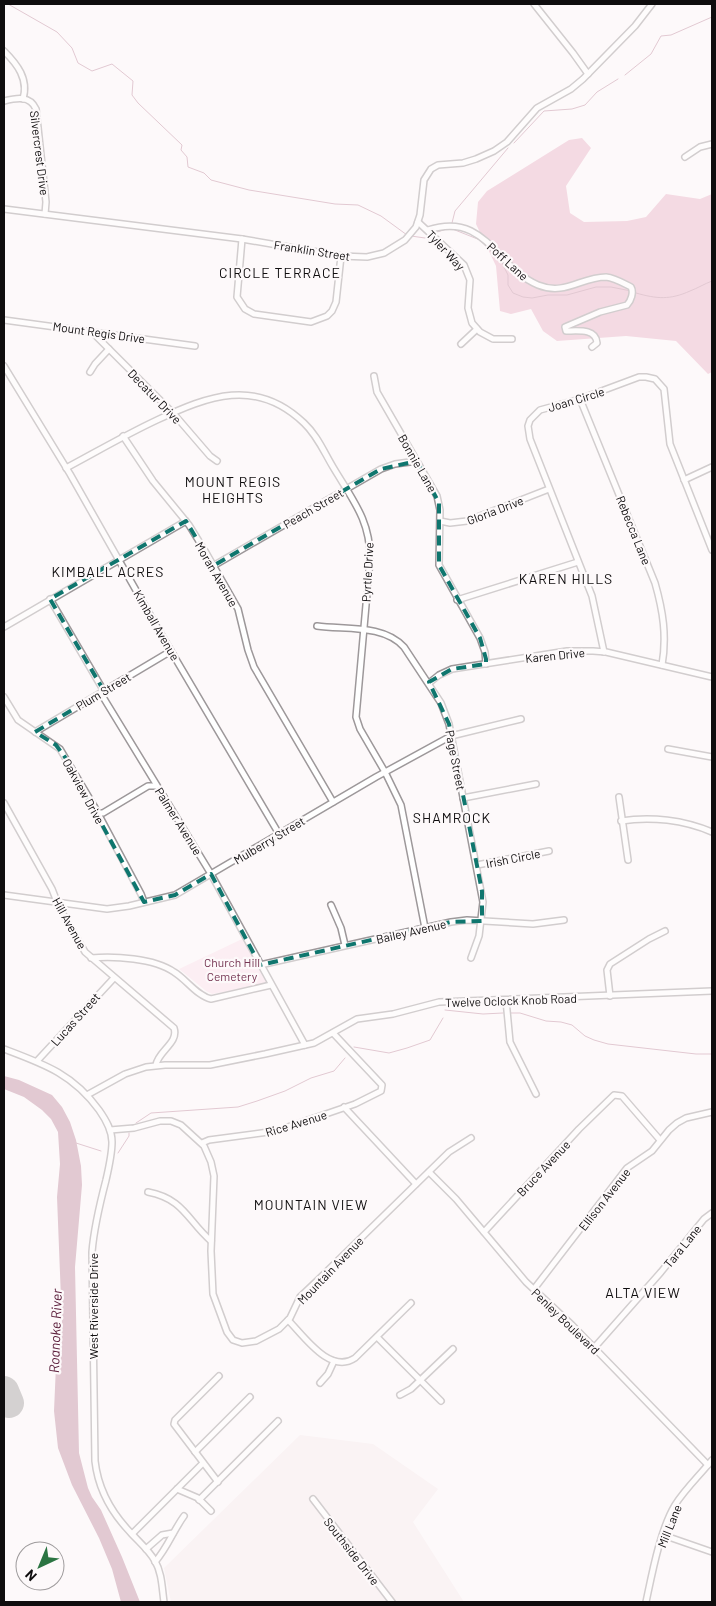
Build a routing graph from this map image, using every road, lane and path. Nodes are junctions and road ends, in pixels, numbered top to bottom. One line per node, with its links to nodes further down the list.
1 (534, 4): 4 (street)
2 (652, 4): 4 (street, Franklin Street)
3 (4, 51): 5 (street, Silvercrest Drive)
4 (588, 74): 11 (street, Franklin Street)
5 (23, 99): 6 (street, Silvercrest Drive); 10 (street, Silvercrest Drive)
6 (4, 100)
7 (712, 144): 8 (street)
8 (685, 157)
9 (4, 209): 10 (street, Franklin Street)
10 (45, 214): 13 (street, Franklin Street)
11 (418, 222): 12 (street, Tyler Way); 14 (street, Franklin Street)
12 (429, 231): 16 (street, Tyler Way); 21 (street, Poff Lane)
13 (242, 239): 14 (street, Franklin Street); 14 (street)
14 (341, 256)
15 (4, 320): 17 (street, Mount Regis Drive)
16 (477, 329): 18 (street); 19 (street)
17 (92, 332): 20 (street, Mount Regis Drive); 22 (street, Decatur Drive)
18 (512, 339)
19 (461, 344)
20 (195, 346)
21 (592, 348)
22 (109, 349): 24 (street); 27 (street, Decatur Drive)
23 (4, 366): 32 (street, Kimball Avenue)
24 (90, 372)
25 (374, 376): 30 (street, Bonnie Lane)
26 (580, 399): 33 (street, Joan Circle); 35 (street, Joan Circle); 50 (street, Rebecca Lane)
27 (173, 412): 28 (street, Pyrtle Drive); 29 (street, Decatur Drive); 34 (street, Pyrtle Drive)
28 (123, 436): 32 (street, Pyrtle Drive); 36 (street, Moran Avenue)
29 (217, 460)
30 (417, 460): 34 (street, Peach Street); 37 (street, Bonnie Lane)
31 (712, 467): 33 (street)
32 (66, 468): 39 (street, Kimball Avenue)
33 (684, 480): 38 (street, Joan Circle)
34 (346, 489): 41 (street, Peach Street); 46 (street, Pyrtle Drive)
35 (549, 489): 37 (street, Gloria Drive); 40 (street, Joan Circle)
36 (186, 521): 39 (street); 41 (street, Moran Avenue)
37 (440, 521): 43 (street, Bonnie Lane)
38 (712, 550)
39 (119, 559): 42 (street); 47 (street, Kimball Avenue)
40 (578, 562): 43 (street); 48 (street, Joan Circle)
41 (213, 566): 65 (street, Moran Avenue)
42 (50, 599): 45 (street); 53 (street, Palmer Avenue)
43 (457, 600): 49 (street, Bonnie Lane)
44 (317, 626): 46 (street, Page Street)
45 (4, 627)
46 (363, 630): 52 (street, Page Street); 60 (street, Pyrtle Drive)
47 (171, 650): 53 (street, Plum Street); 70 (street, Kimball Avenue)
48 (604, 652): 49 (street, Karen Drive); 50 (street, Karen Drive)
49 (486, 664): 52 (street, Karen Drive)
50 (662, 665): 51 (street, Karen Drive)
51 (712, 677)
52 (429, 683): 57 (street, Page Street)
53 (103, 692): 56 (street, Plum Street); 62 (street, Palmer Avenue)
54 (4, 697): 56 (street, Oakview Drive)
55 (522, 719): 57 (street, Mulberry Street)
56 (35, 732): 67 (street, Oakview Drive)
57 (451, 736): 60 (street, Mulberry Street); 64 (street, Page Street)
58 (668, 749): 59 (street)
59 (712, 757)
60 (385, 772): 65 (street, Mulberry Street); 81 (street, Pyrtle Drive)
61 (536, 784): 64 (street)
62 (156, 786): 67 (street); 74 (street, Palmer Avenue)
63 (618, 797): 68 (street)
64 (463, 798): 73 (street, Page Street)
65 (333, 802): 70 (street, Mulberry Street)
66 (4, 803): 76 (street, Hill Avenue)
67 (97, 813): 77 (street, Oakview Drive)
68 (622, 821): 69 (street); 72 (street)
69 (712, 832)
70 (279, 834): 74 (street, Mulberry Street)
71 (549, 851): 73 (street, Irish Circle)
72 (628, 860)
73 (476, 865): 80 (street, Page Street)
74 (211, 874): 77 (street, Mulberry Street); 86 (street, Palmer Avenue)
75 (4, 895): 76 (street, Mulberry Street)
76 (56, 901): 77 (street, Mulberry Street); 84 (street, Hill Avenue)
77 (144, 902)
78 (330, 905): 83 (street)
79 (564, 920): 80 (street, Bailey Avenue)
80 (482, 921): 81 (street, Bailey Avenue); 85 (street, Page Street)
81 (425, 928): 83 (street, Bailey Avenue)
82 (665, 931): 90 (street)
83 (345, 945): 86 (street, Bailey Avenue)
84 (91, 958): 87 (street, Hill Avenue); 88 (street)
85 (471, 958)
86 (260, 965): 88 (street, Palmer Avenue)
87 (114, 978): 95 (street, Lucas Street); 96 (street, Hill Avenue)
88 (272, 986): 93 (street, Palmer Avenue)
89 (712, 992): 90 (street, Twelve Oclock Knob Road)
90 (610, 996): 91 (street, Twelve Oclock Knob Road)
91 (506, 1000): 92 (street, Twelve Oclock Knob Road); 97 (street)
92 (333, 1033): 93 (street, Twelve Oclock Knob Road); 99 (street, Rice Avenue)
93 (305, 1046): 96 (street, Twelve Oclock Knob Road)
94 (4, 1049): 95 (street, West Riverside Drive)
95 (37, 1061): 98 (street, West Riverside Drive)
96 (156, 1065): 98 (street, Twelve Oclock Knob Road)
97 (536, 1094)
98 (87, 1095): 101 (street, West Riverside Drive)
99 (344, 1107): 104 (street, Rice Avenue); 106 (street)
100 (712, 1112): 103 (street, Ellison Avenue)
101 (110, 1130): 104 (street, Mountain Avenue); 135 (street, West Riverside Drive)
102 (471, 1138): 105 (street, Mountain Avenue)
103 (660, 1140): 109 (street, Bruce Avenue); 111 (street, Ellison Avenue)
104 (202, 1144): 110 (street, Mountain Avenue)
105 (429, 1172): 106 (street, Mountain Avenue); 109 (street, Penley Boulevard)
106 (416, 1184): 113 (street, Mountain Avenue)
107 (148, 1192): 110 (street)
108 (712, 1213): 115 (street, Tara Lane)
109 (484, 1232): 111 (street, Penley Boulevard)
110 (211, 1241): 113 (street, Mountain Avenue)
111 (534, 1290): 115 (street, Penley Boulevard)
112 (410, 1303): 114 (street)
113 (288, 1320): 117 (street)
114 (377, 1337): 117 (street); 119 (street)
115 (594, 1348): 126 (street, Penley Boulevard)
116 (453, 1349): 119 (street)
117 (334, 1361): 120 (street)
118 (219, 1376): 125 (street)
119 (420, 1381): 121 (street); 123 (street)
120 (320, 1383)
121 (400, 1394)
122 (250, 1397): 125 (street)
123 (441, 1401)
124 (278, 1421): 128 (street)
125 (195, 1452): 127 (street)
126 (710, 1462): 136 (street, Mill Lane)
127 (203, 1463): 128 (street); 129 (street)
128 (218, 1482): 130 (street)
129 (177, 1489): 130 (street); 135 (street)
130 (200, 1500): 132 (street)
131 (313, 1500): 141 (street, Southside Drive)
132 (211, 1511)
133 (184, 1516): 134 (street)
134 (173, 1532): 137 (street); 139 (street)
135 (132, 1534): 137 (street, West Riverside Drive)
136 (663, 1536): 138 (street); 142 (street, Mill Lane)
137 (146, 1549): 139 (street, West Riverside Drive)
138 (712, 1552)
139 (155, 1562): 140 (street, West Riverside Drive)
140 (164, 1602)
141 (392, 1602)
142 (646, 1602)

